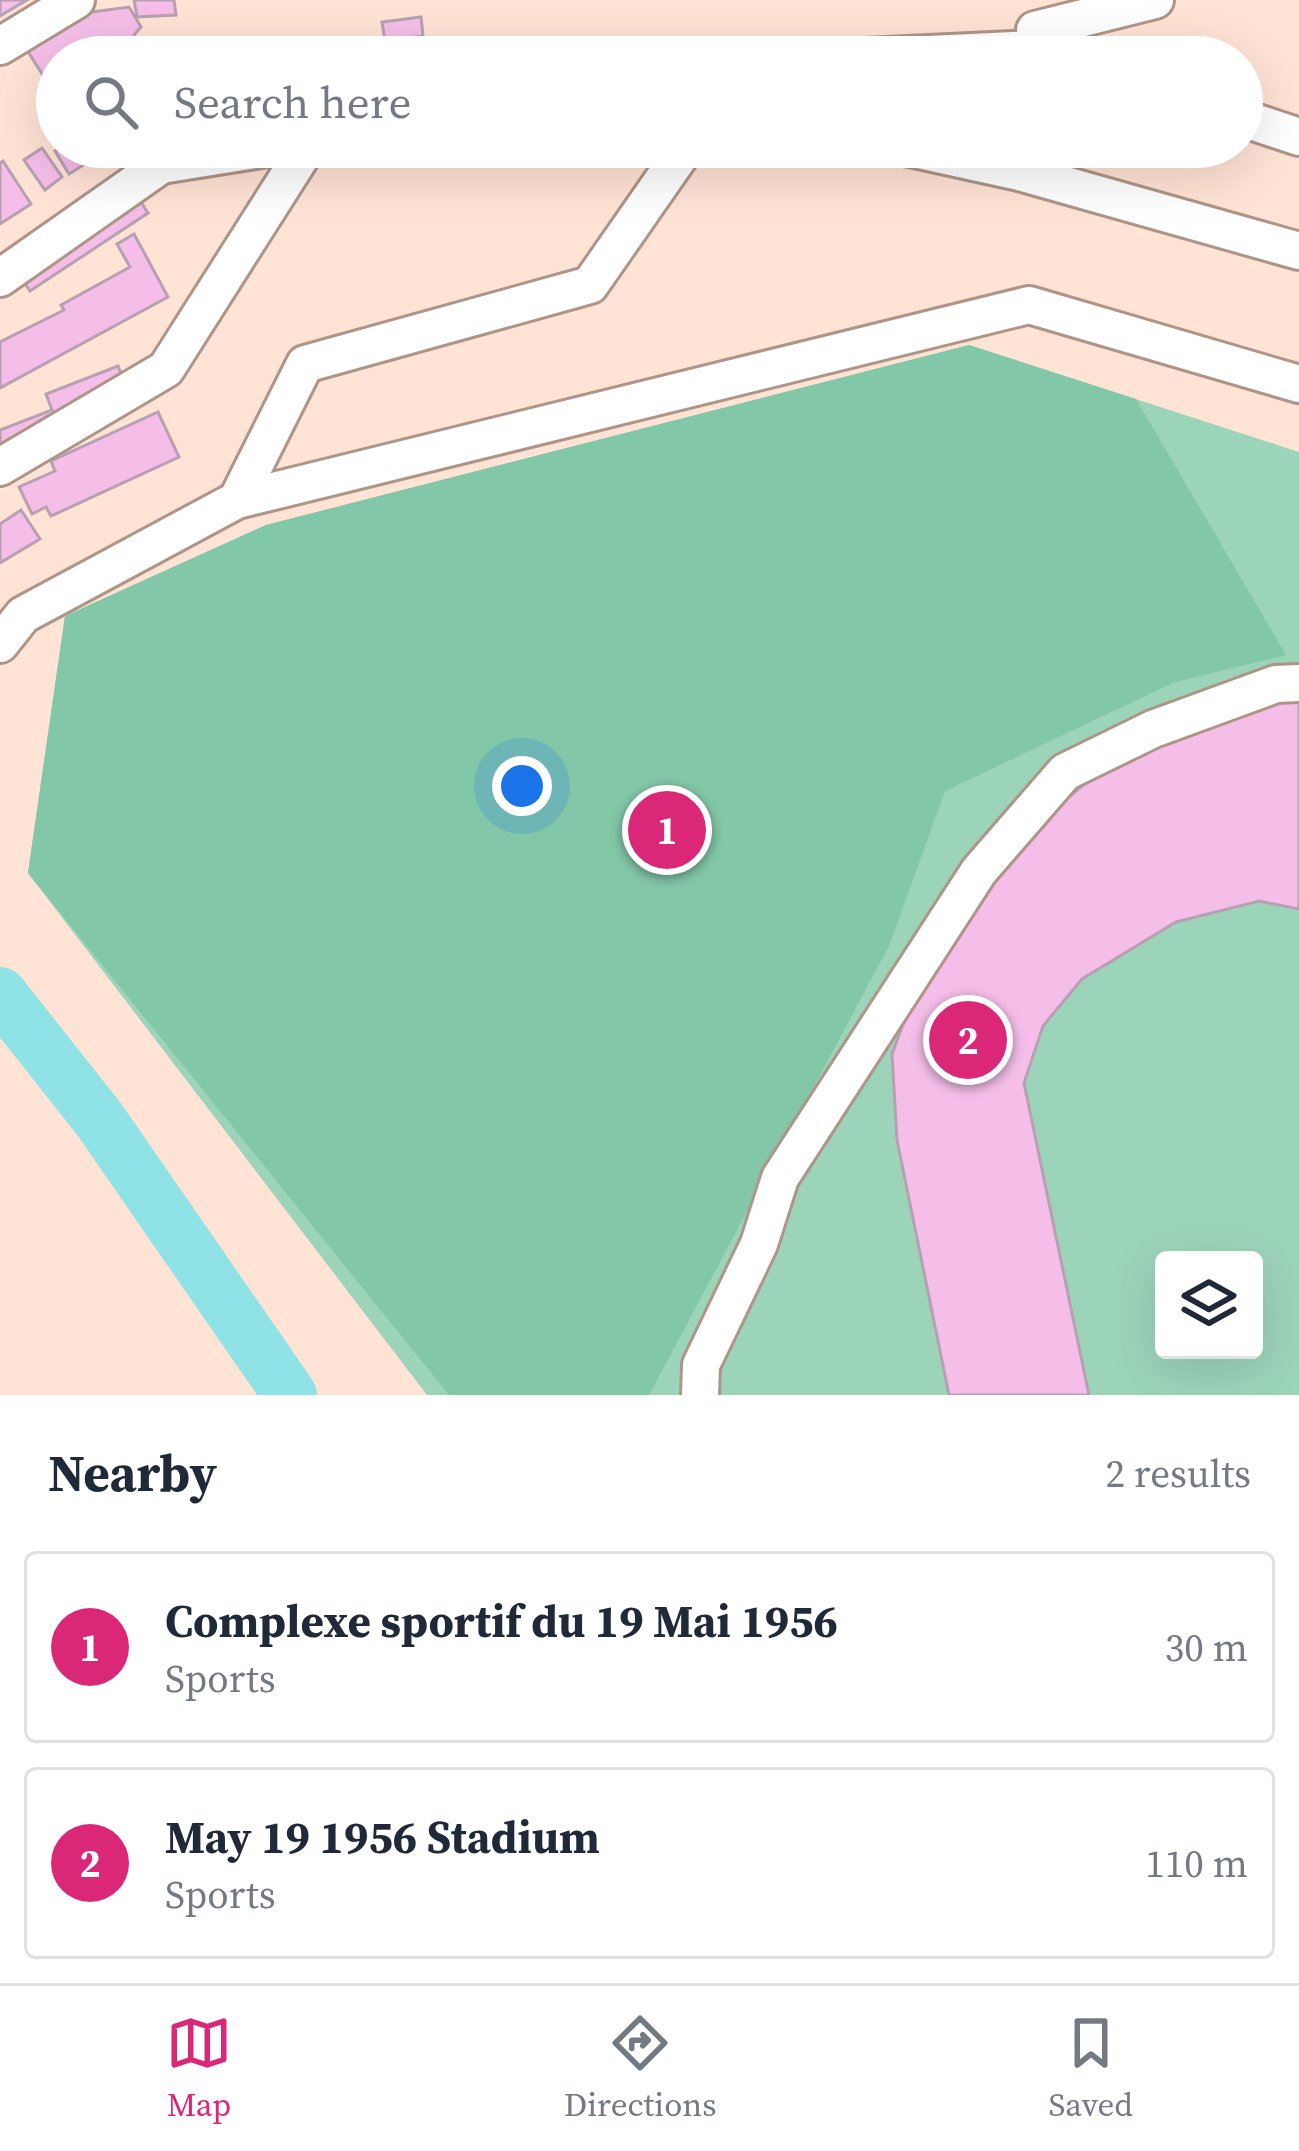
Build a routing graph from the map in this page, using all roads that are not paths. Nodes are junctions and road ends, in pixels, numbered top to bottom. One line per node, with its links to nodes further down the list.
1 (76, 0): 4 (street)
2 (1155, 0): 3 (street)
3 (1039, 36)
4 (0, 46)
5 (1263, 125): 6 (street)
6 (1299, 137)
7 (156, 168): 12 (street)
8 (294, 168): 14 (street)
9 (671, 168): 15 (street)
10 (1001, 168): 11 (street)
11 (1299, 251)
12 (0, 278)
13 (1299, 384): 15 (street)
14 (0, 467)
15 (237, 500): 16 (street)
16 (0, 644)
17 (1299, 683): 18 (street)
18 (700, 1395)

